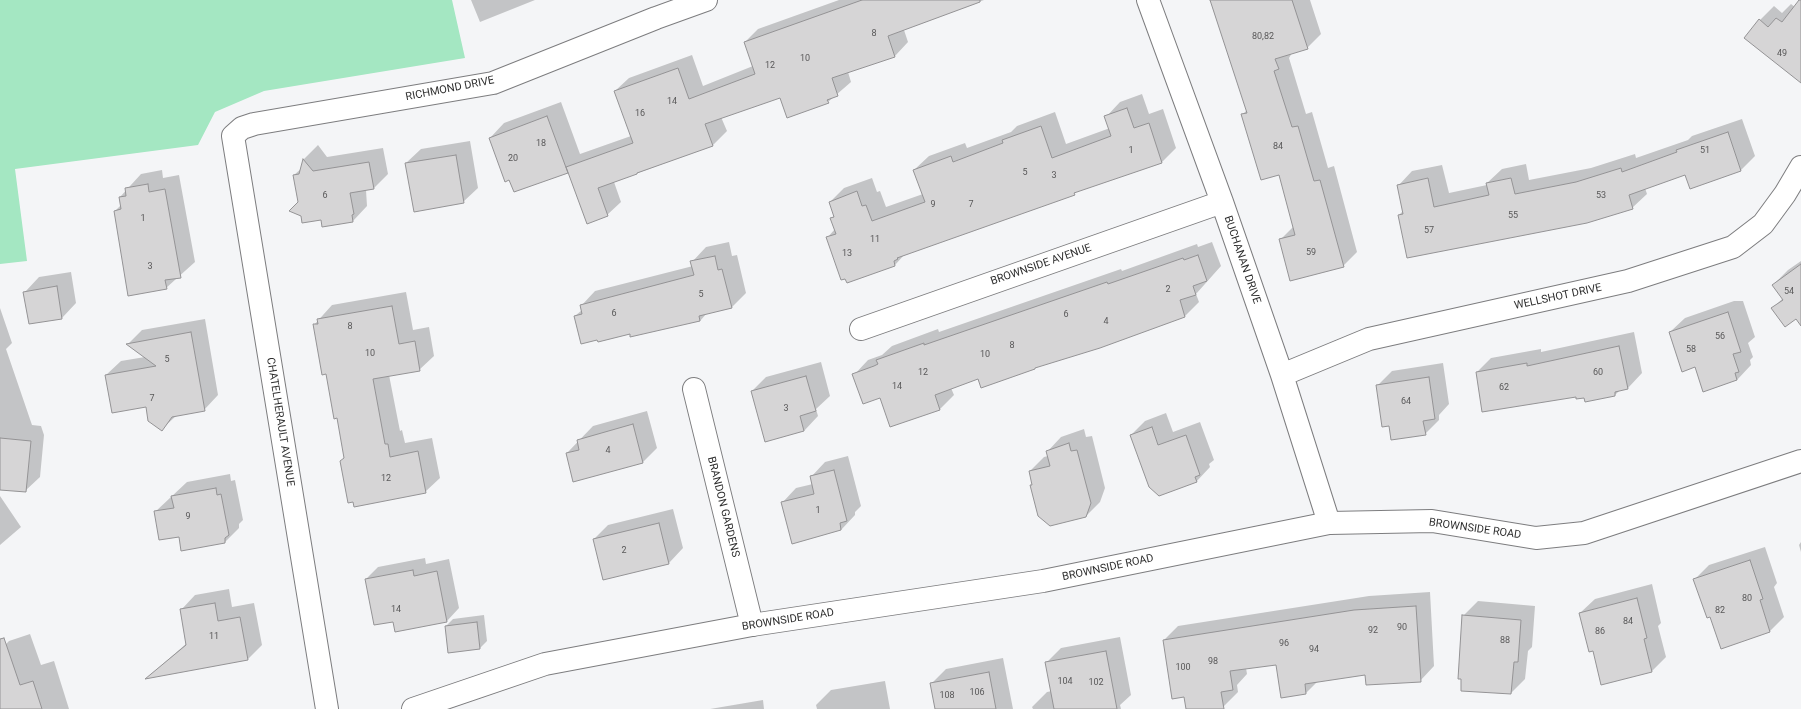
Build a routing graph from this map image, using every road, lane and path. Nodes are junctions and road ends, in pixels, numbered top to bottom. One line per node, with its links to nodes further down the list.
1 (706, 0): 3 (street, RICHMOND DRIVE)
2 (1148, 0): 5 (street, BUCHANAN DRIVE)
3 (233, 136): 12 (street, CHATELHERAULT AVENUE)
4 (1801, 167): 7 (street, WELLSHOT DRIVE)
5 (1222, 202): 6 (street, BROWNSIDE AVENUE); 7 (street, BUCHANAN DRIVE)
6 (861, 329)
7 (1282, 375): 10 (street, BUCHANAN DRIVE)
8 (694, 389): 11 (street, BRANDON GARDENS)
9 (1801, 461): 10 (street, BROWNSIDE ROAD)
10 (1329, 523): 11 (street, BROWNSIDE ROAD)
11 (752, 625): 13 (street, BROWNSIDE ROAD)
12 (327, 709)
13 (412, 709)

